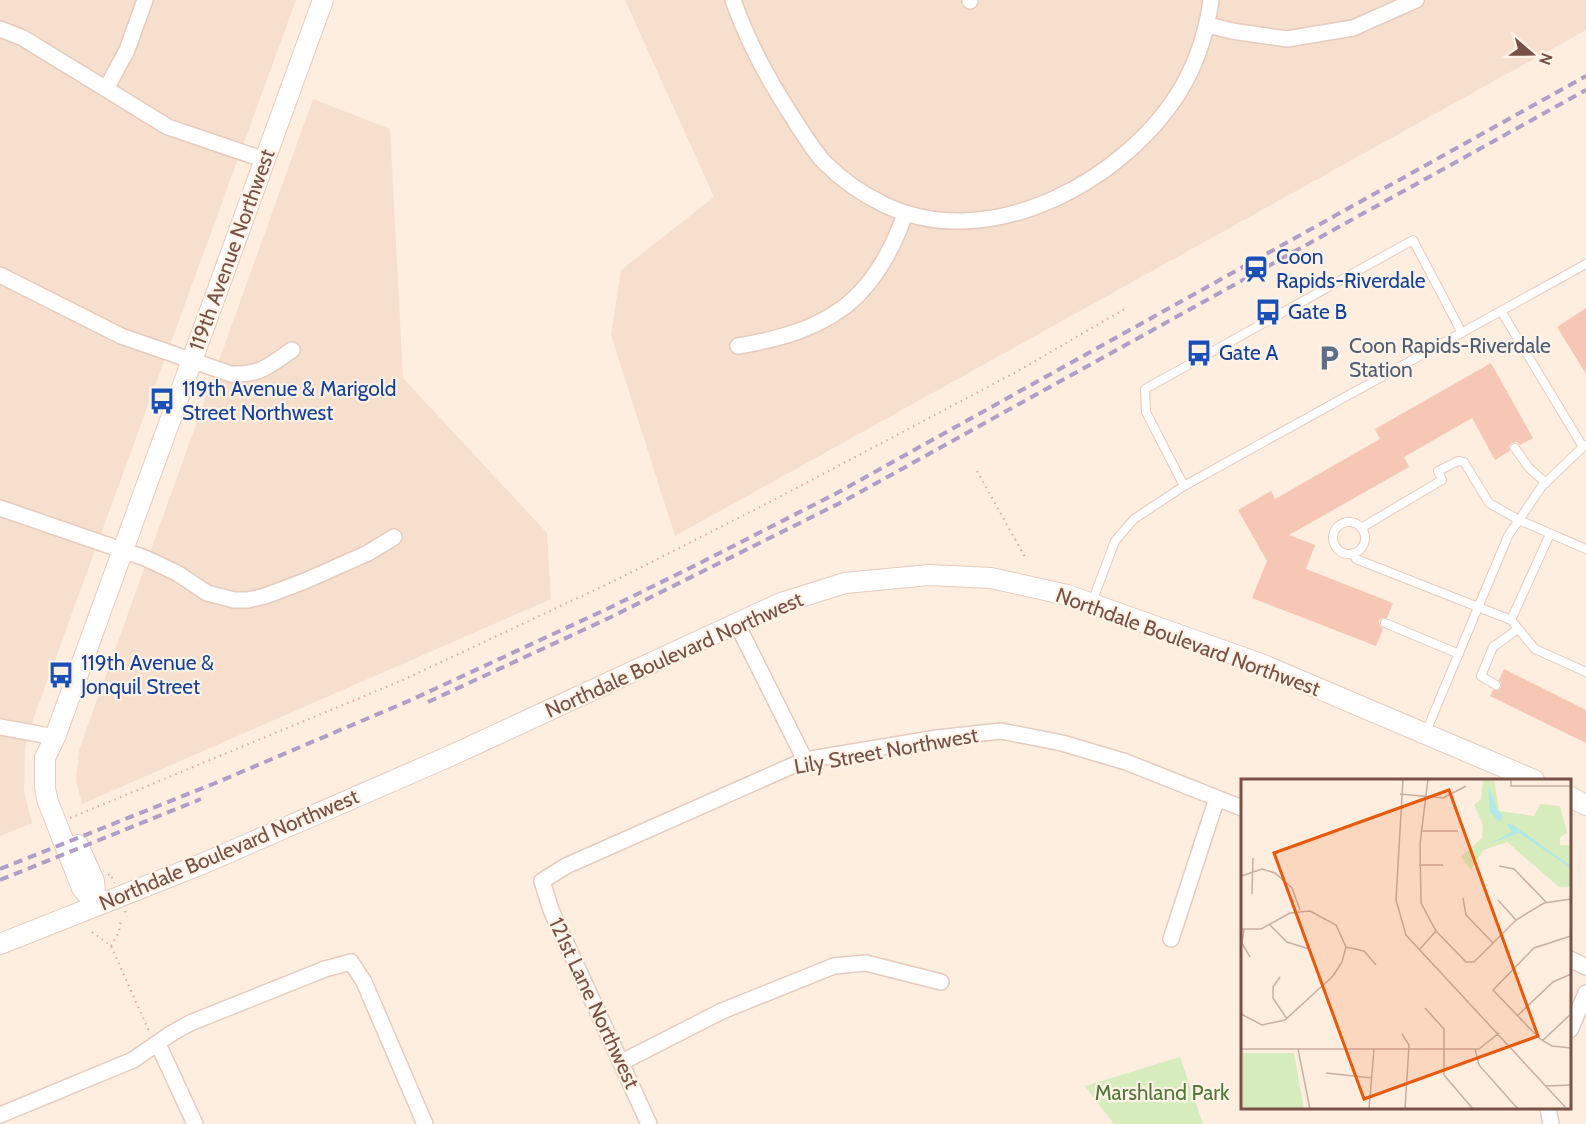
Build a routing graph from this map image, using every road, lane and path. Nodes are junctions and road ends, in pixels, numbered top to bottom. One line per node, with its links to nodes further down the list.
1 (146, 0): 8 (street)
2 (324, 0): 9 (street, 119th Avenue Northwest)
3 (733, 0): 10 (street)
4 (1211, 0): 6 (street)
5 (1416, 0): 6 (street)
6 (1208, 25): 10 (street)
7 (0, 29): 8 (street)
8 (106, 89): 9 (street)
9 (266, 160): 18 (street, 119th Avenue Northwest)
10 (906, 214): 16 (street)
11 (1586, 264): 14 (lane)
12 (0, 275): 18 (street)
13 (1128, 308): 51 (path)
14 (1501, 311): 15 (lane); 19 (lane)
15 (1462, 333): 23 (lane); 23 (lane)
16 (738, 346)
17 (292, 350): 18 (street)
18 (192, 361): 30 (street, 119th Avenue Northwest)
19 (1584, 446): 22 (lane)
20 (1515, 448): 22 (lane)
21 (977, 471): 32 (path)
22 (1546, 483): 25 (lane)
23 (1184, 486): 33 (lane)
24 (0, 508): 30 (street)
25 (1519, 520): 26 (lane); 27 (lane); 34 (lane)
26 (1361, 528): 31 (lane); 31 (lane)
27 (1550, 534): 29 (lane); 35 (lane)
28 (394, 537): 30 (street)
29 (1586, 549)
30 (123, 550): 44 (street, 119th Avenue Northwest)
31 (1353, 553): 34 (lane)
32 (1025, 556)
33 (1091, 603): 36 (street, Northdale Boulevard Northwest); 43 (street, Northdale Boulevard Northwest)
34 (1479, 607): 35 (lane); 39 (lane)
35 (1511, 620): 38 (lane)
36 (736, 622): 45 (street); 53 (street, Northdale Boulevard Northwest)
37 (1385, 623): 39 (lane)
38 (1518, 629): 40 (lane); 41 (lane)
39 (1459, 654): 43 (lane)
40 (1586, 672)
41 (1496, 685)
42 (0, 727): 44 (street)
43 (1425, 734): 46 (street, Northdale Boulevard Northwest)
44 (55, 737): 51 (street, 119th Avenue Northwest); 53 (street, 119th Avenue Northwest)
45 (805, 760): 47 (street, Lily Street Northwest); 52 (street, Lily Street Northwest)
46 (1532, 779)
47 (1217, 798): 50 (street, Lily Street Northwest); 56 (street)
48 (1571, 799): 49 (street)
49 (1586, 806)
50 (1241, 808)
51 (67, 819): 53 (street, 119th Avenue Northwest)
52 (542, 881): 65 (street, 121st Lane Northwest)
53 (96, 905): 57 (street, Northdale Boulevard Northwest)
54 (122, 919): 58 (path)
55 (92, 932): 58 (path)
56 (1171, 939)
57 (0, 944)
58 (111, 946): 64 (path)
59 (1571, 960): 60 (street)
60 (1586, 967)
61 (941, 982): 65 (street)
62 (1586, 993): 63 (street)
63 (1571, 1026)
64 (158, 1044): 67 (street); 68 (street); 69 (street)
65 (622, 1062): 70 (street, 121st Lane Northwest)
66 (1548, 1109): 71 (street)
67 (0, 1115)
68 (195, 1124)
69 (425, 1124)
70 (650, 1124)
71 (1551, 1124)

